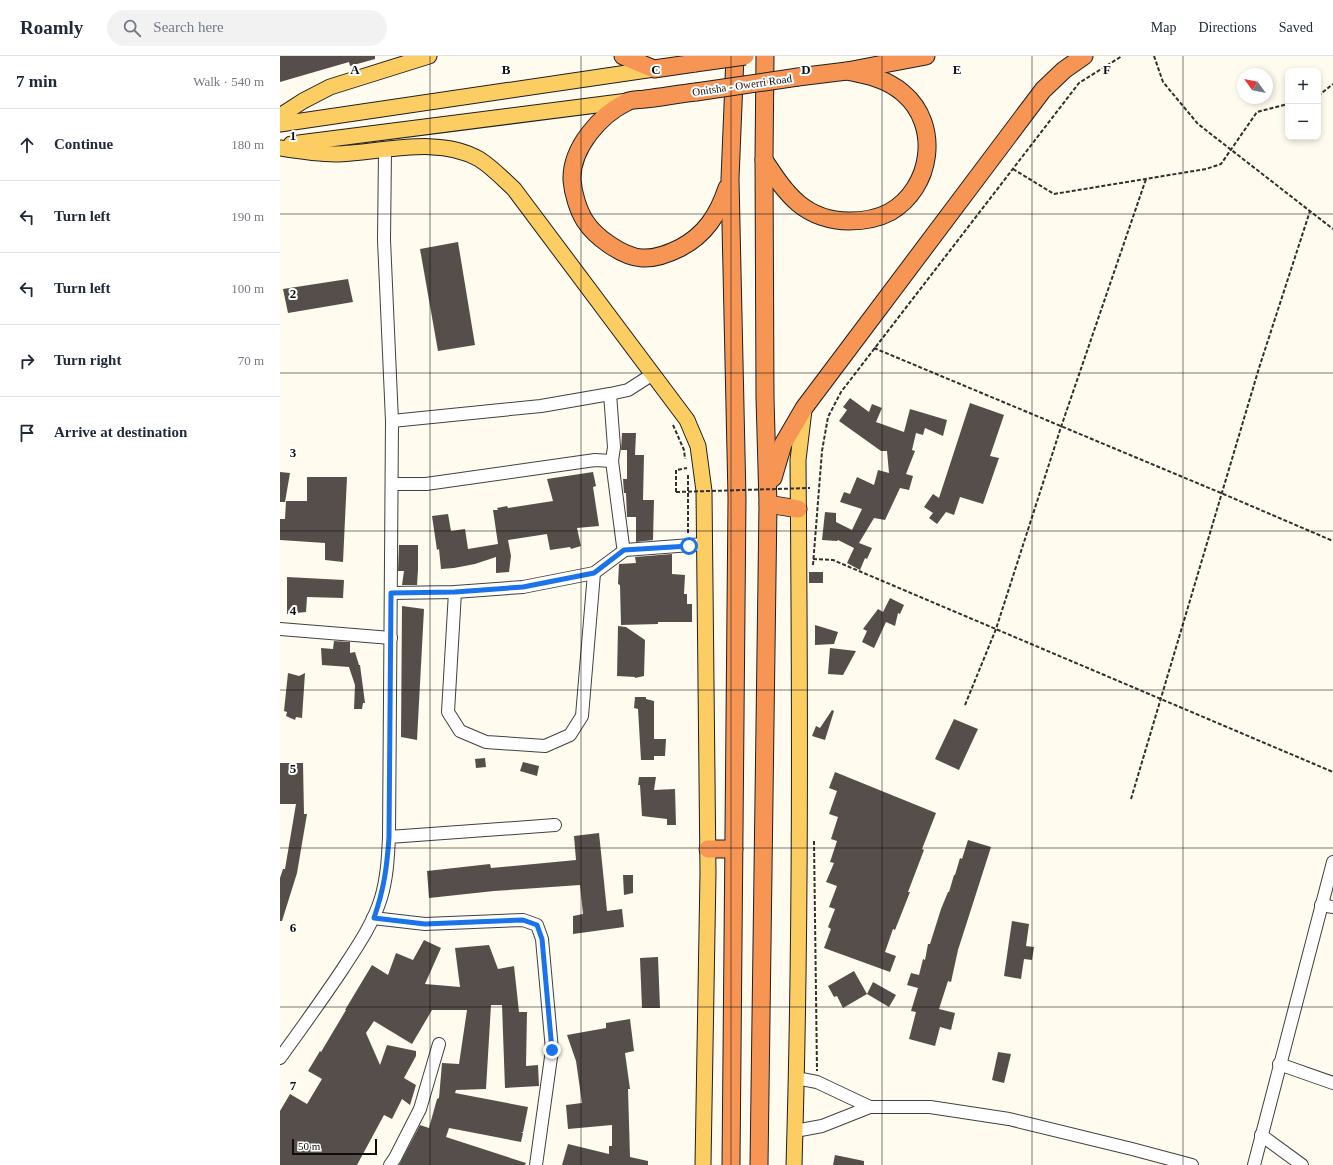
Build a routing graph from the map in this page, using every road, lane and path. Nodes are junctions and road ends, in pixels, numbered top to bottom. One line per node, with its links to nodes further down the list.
1 (429, 56): 16 (main road)
2 (623, 56): 10 (highway)
3 (735, 56): 23 (highway)
4 (745, 56): 10 (highway, bridge)
5 (765, 56): 21 (highway)
6 (926, 56): 11 (highway, Onitsha - Owerri Road)
7 (1084, 56): 30 (highway)
8 (1122, 56): 22 (path)
9 (1154, 56): 20 (path)
10 (654, 69): 17 (main road)
11 (847, 71): 14 (highway, Onitsha - Owerri Road, bridge); 21 (highway)
12 (1333, 84): 13 (path)
13 (1321, 94)
14 (628, 101): 18 (main road); 23 (highway)
15 (1285, 105): 20 (path)
16 (280, 116)
17 (280, 124)
18 (280, 147): 19 (main road)
19 (385, 150): 28 (main road); 32 (street)
20 (1231, 150): 24 (path); 25 (path)
21 (764, 160): 39 (highway)
22 (1012, 169): 24 (path); 27 (path)
23 (730, 179): 61 (highway)
24 (1146, 179): 33 (path)
25 (1310, 211): 26 (path); 38 (path)
26 (1333, 230)
27 (874, 348): 33 (path); 45 (path)
28 (652, 374): 29 (street); 42 (main road)
29 (610, 394): 32 (street); 34 (street)
30 (804, 408): 39 (highway); 40 (main road)
31 (670, 420): 35 (path)
32 (392, 421): 36 (street)
33 (1061, 426): 38 (path); 51 (path)
34 (612, 461): 36 (street); 44 (street)
35 (687, 468): 37 (path, bridge); 43 (path)
36 (392, 484): 49 (street)
37 (810, 488)
38 (1221, 493): 41 (path); 53 (path)
39 (768, 501): 40 (highway); 78 (highway)
40 (798, 510): 68 (main road)
41 (1333, 542)
42 (704, 544): 43 (street); 60 (main road)
43 (689, 546): 44 (street)
44 (624, 550): 47 (street)
45 (813, 559): 46 (path); 51 (path)
46 (813, 567)
47 (594, 573): 48 (street); 48 (street)
48 (455, 592): 49 (street)
49 (391, 593): 52 (street)
50 (280, 629): 52 (street)
51 (996, 629): 53 (path); 54 (path)
52 (391, 638): 59 (street)
53 (1160, 698): 55 (path); 56 (path)
54 (965, 705)
55 (1333, 772)
56 (1131, 799)
57 (555, 825): 59 (street)
58 (813, 834): 69 (path)
59 (389, 837): 64 (street)
60 (708, 849): 61 (highway); 76 (main road)
61 (734, 849): 77 (highway)
62 (1333, 862): 63 (street)
63 (1327, 906): 67 (street)
64 (374, 918): 66 (street); 75 (street)
65 (439, 1044): 74 (street)
66 (280, 1058)
67 (1279, 1064): 70 (street); 73 (street)
68 (796, 1078): 69 (street); 72 (main road)
69 (817, 1082): 71 (street)
70 (1333, 1083)
71 (870, 1107): 72 (street); 80 (street)
72 (795, 1131): 79 (main road)
73 (1261, 1135): 81 (street); 82 (street)
74 (390, 1165)
75 (536, 1165)
76 (703, 1165)
77 (731, 1165)
78 (759, 1165)
79 (794, 1165)
80 (1192, 1165)
81 (1254, 1165)
82 (1302, 1165)

